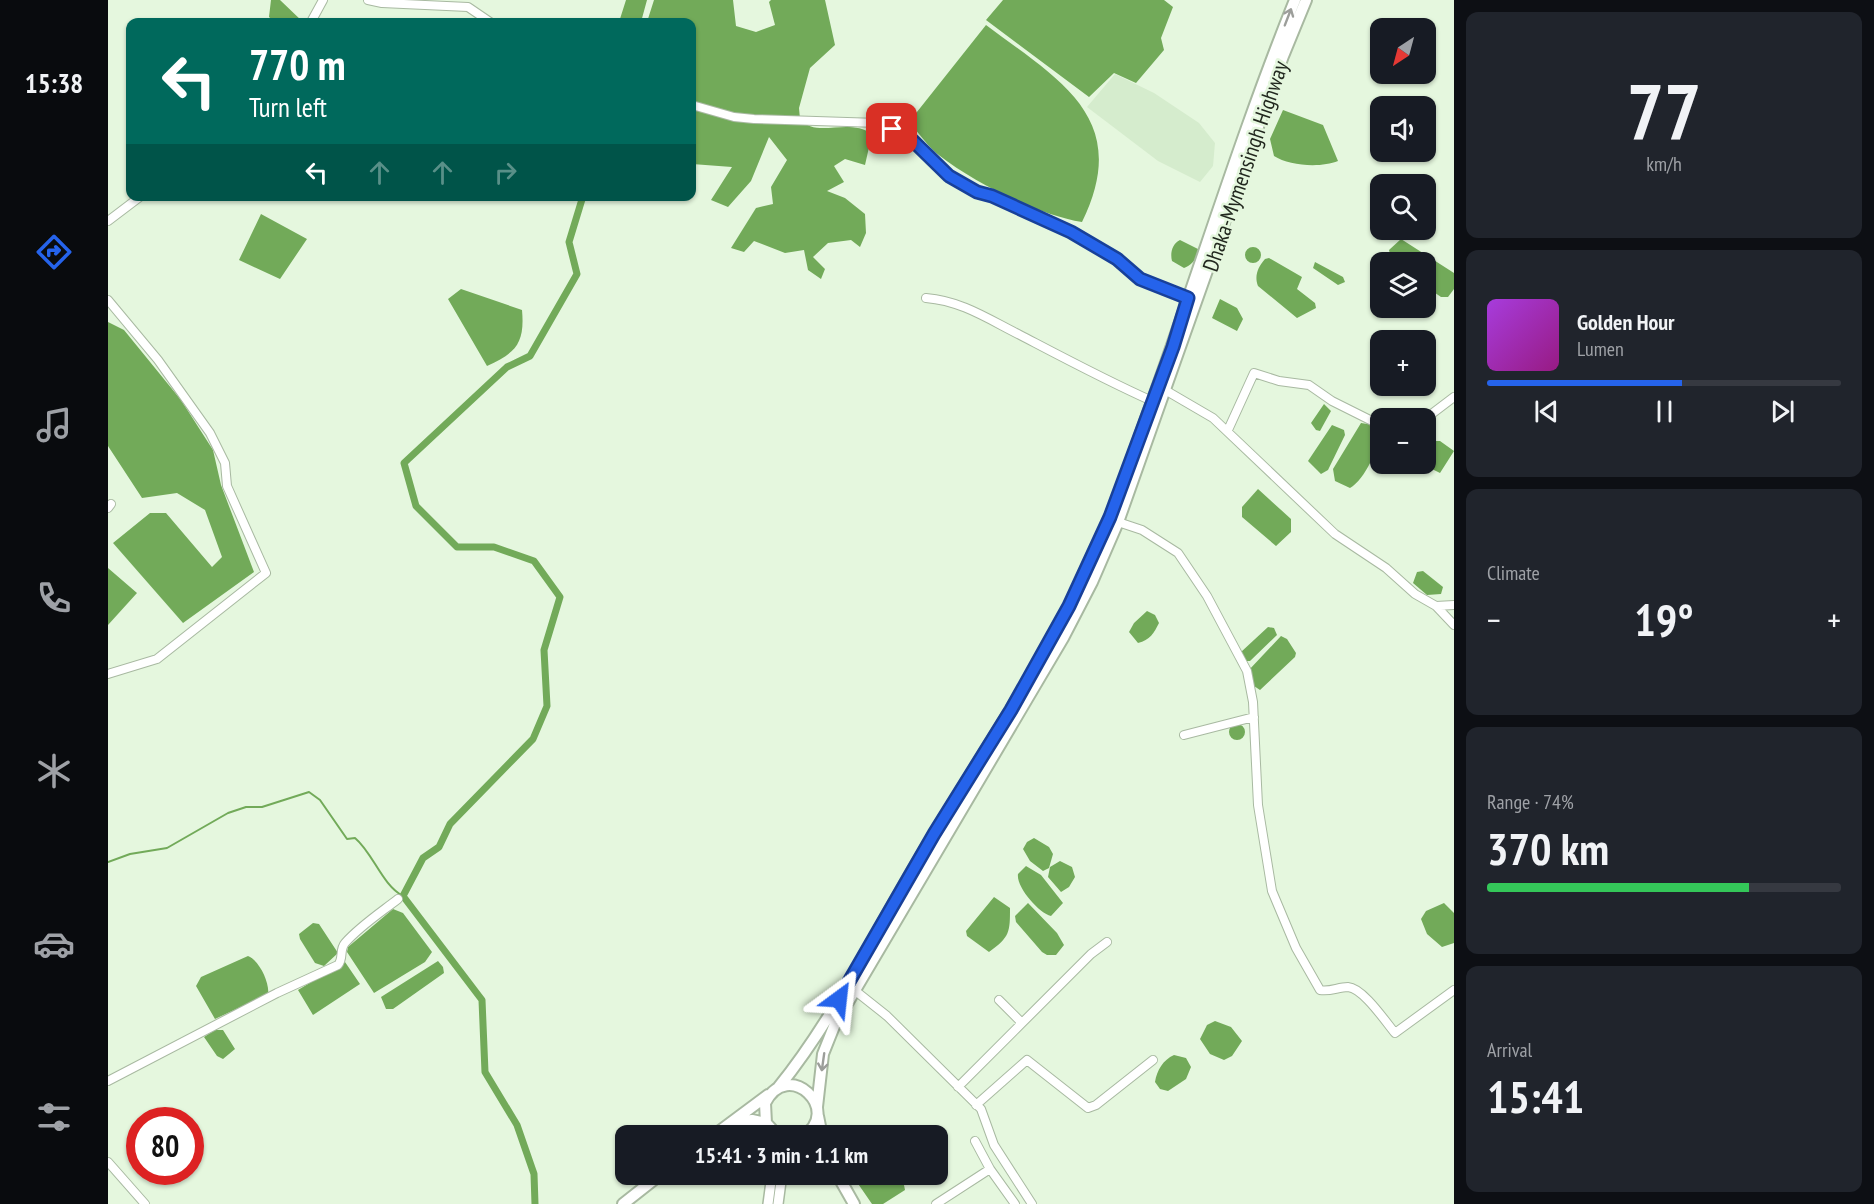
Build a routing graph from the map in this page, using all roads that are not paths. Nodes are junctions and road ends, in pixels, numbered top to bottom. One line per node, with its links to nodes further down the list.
1 (323, 0): 5 (street)
2 (368, 0): 6 (street)
3 (1295, 0): 12 (highway, Dhaka-Mymensingh Highway, one-way to 3)
4 (1306, 0): 12 (highway, Dhaka-Mymensingh Highway)
5 (313, 18)
6 (484, 18)
7 (696, 106): 12 (street)
8 (134, 201): 9 (street)
9 (108, 221)
10 (926, 298): 15 (street)
11 (108, 300): 23 (street)
12 (1192, 301): 13 (highway, Dhaka-Mymensingh Highway); 15 (highway, Dhaka-Mymensingh Highway)
13 (1165, 390): 18 (street); 19 (highway, Dhaka-Mymensingh Highway)
14 (1454, 397): 16 (street)
15 (1152, 401): 35 (highway, Dhaka-Mymensingh Highway)
16 (1436, 411)
17 (1370, 420): 18 (street)
18 (1228, 430): 21 (street)
19 (1118, 522): 24 (street); 28 (highway, Dhaka-Mymensingh Highway)
20 (1454, 605): 21 (street)
21 (1436, 606): 22 (street)
22 (1454, 625)
23 (108, 675)
24 (1254, 717): 25 (street); 29 (street)
25 (1184, 735)
26 (398, 899): 33 (street)
27 (1107, 942): 31 (street)
28 (853, 989): 34 (street); 37 (highway, Dhaka-Mymensingh Highway, one-way to 37)
29 (1454, 990)
30 (999, 1000): 31 (street)
31 (1022, 1023): 34 (street)
32 (1153, 1060): 36 (street)
33 (108, 1081)
34 (958, 1087): 36 (street)
35 (776, 1090): 37 (highway); 38 (highway); 41 (highway)
36 (976, 1105): 58 (street)
37 (817, 1110): 42 (highway); 43 (highway)
38 (727, 1125)
39 (730, 1125): 40 (highway)
40 (758, 1125)
41 (768, 1125)
42 (813, 1125)
43 (820, 1125)
44 (975, 1141): 46 (street)
45 (108, 1162): 51 (street)
46 (990, 1169): 56 (street); 57 (street)
47 (647, 1185): 52 (highway)
48 (771, 1185): 53 (main road)
49 (781, 1185): 54 (main road)
50 (843, 1185): 55 (highway)
51 (145, 1204)
52 (623, 1204)
53 (768, 1204)
54 (778, 1204)
55 (854, 1204)
56 (936, 1204)
57 (1015, 1204)
58 (1032, 1204)

